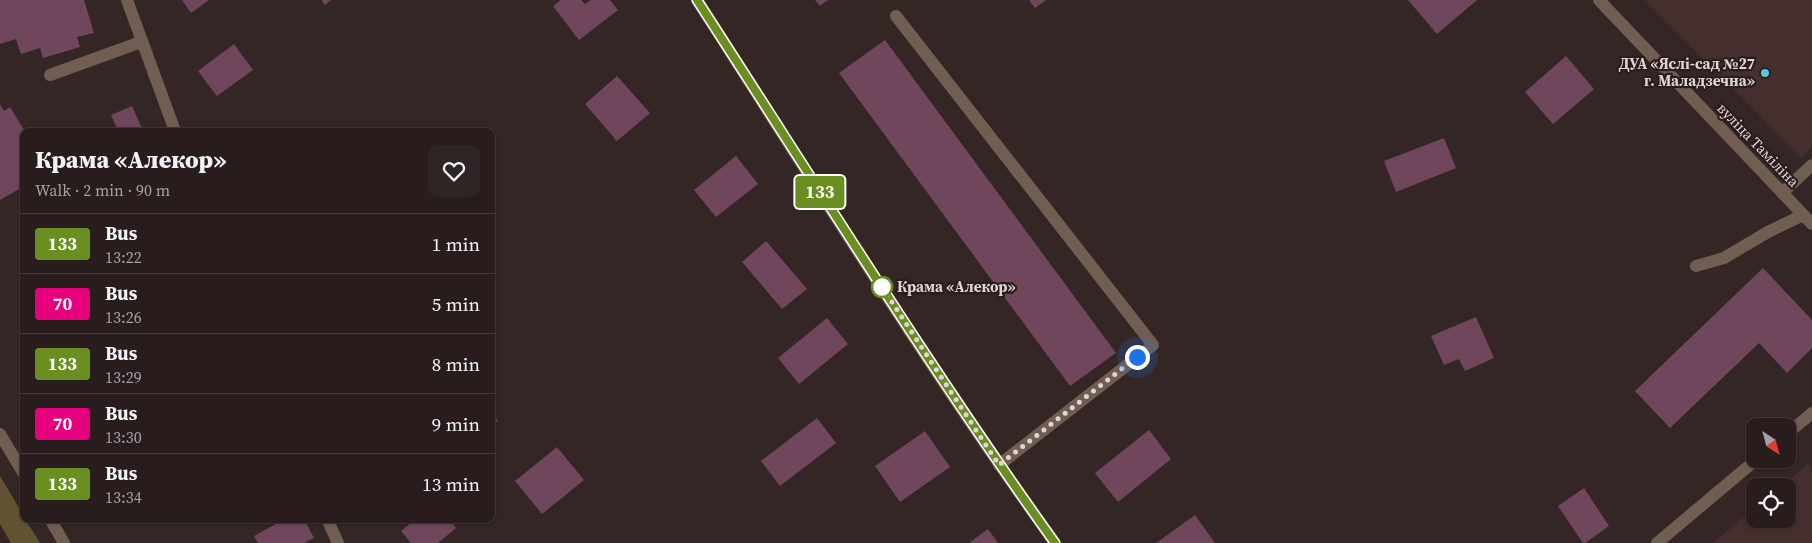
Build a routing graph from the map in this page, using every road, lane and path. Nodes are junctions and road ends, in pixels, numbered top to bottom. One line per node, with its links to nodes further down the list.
1 (127, 0): 5 (street)
2 (697, 0): 16 (street)
3 (1599, 0): 9 (street, вуліца Таміліна)
4 (896, 16): 16 (street)
5 (141, 42): 6 (street); 7 (street)
6 (50, 75)
7 (174, 128)
8 (1812, 165): 9 (street)
9 (1782, 193): 10 (street, вуліца Таміліна)
10 (1803, 214): 11 (street, вуліца Таміліна); 12 (street)
11 (1812, 224)
12 (1696, 266)
13 (1812, 413): 14 (street)
14 (1796, 426)
15 (0, 434): 17 (street)
16 (999, 465): 23 (street)
17 (20, 467)
18 (1746, 468): 24 (street)
19 (52, 523): 21 (street)
20 (330, 523): 22 (street)
21 (64, 543)
22 (338, 543)
23 (1055, 543)
24 (1657, 543)

